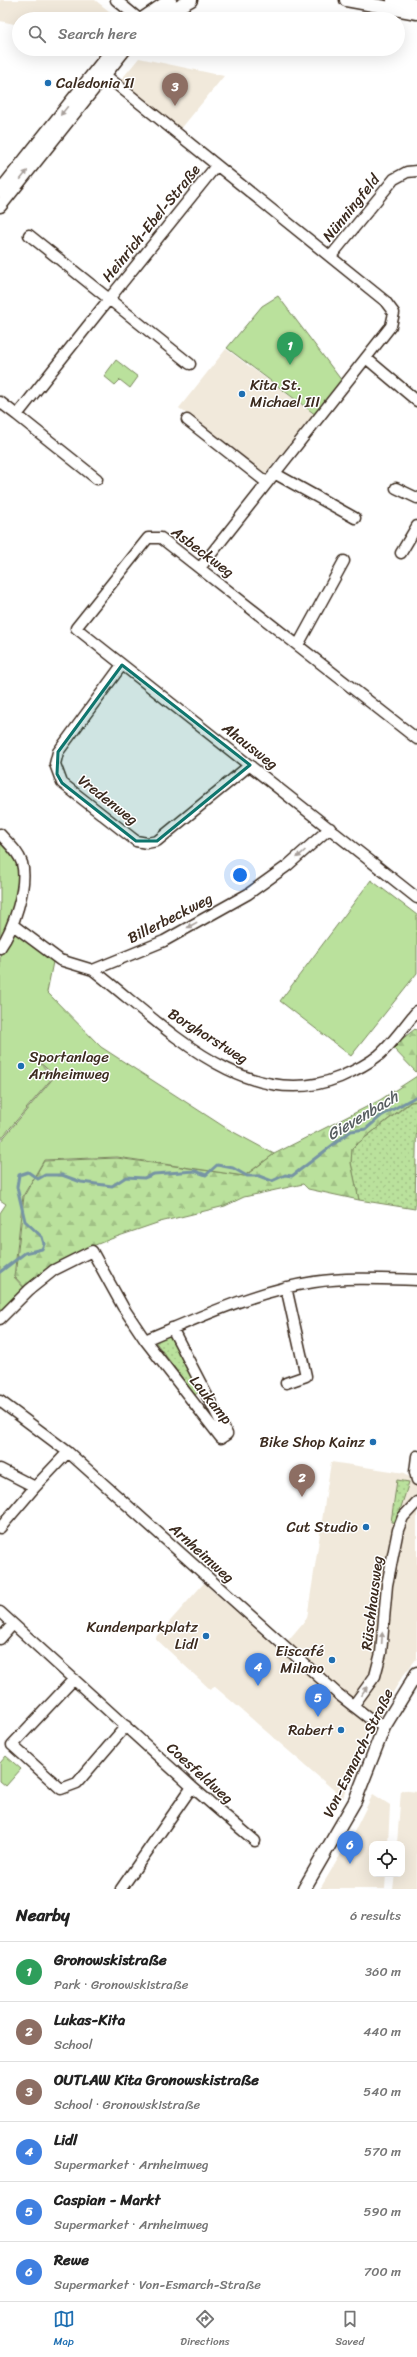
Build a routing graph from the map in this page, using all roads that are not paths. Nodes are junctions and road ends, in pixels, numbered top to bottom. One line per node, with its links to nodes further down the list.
1 (116, 0): 7 (street)
2 (170, 0): 8 (street)
3 (191, 0): 9 (street)
4 (346, 0): 10 (street)
5 (393, 0): 6 (street)
6 (417, 5)
7 (131, 12)
8 (152, 12)
9 (170, 12)
10 (417, 13)
11 (109, 56): 13 (street)
12 (118, 56): 13 (street)
13 (101, 72): 14 (street); 16 (street, one-way to 16); 17 (street, one-way to 13)
14 (216, 166): 19 (street); 20 (street, Heinrich-Ebel-Straße)
15 (417, 171): 19 (street, Nünningfeld)
16 (0, 191)
17 (0, 206)
18 (28, 235): 20 (street, Heinrich-Ebel-Straße)
19 (331, 256): 21 (street)
20 (109, 299): 22 (street, Heinrich-Ebel-Straße); 25 (street, Heinrich-Ebel-Straße)
21 (366, 358): 23 (street); 27 (street)
22 (190, 364)
23 (417, 401)
24 (0, 402): 25 (street)
25 (17, 416): 28 (street)
26 (187, 420): 29 (street)
27 (274, 473): 29 (street); 32 (street)
28 (97, 479)
29 (266, 482): 36 (street)
30 (396, 488): 31 (street)
31 (417, 498)
32 (355, 518)
33 (417, 526): 34 (street)
34 (402, 553)
35 (344, 561): 38 (street)
36 (200, 568): 37 (street, Asbeckweg); 38 (street, Asbeckweg)
37 (84, 617): 39 (street, Ahausweg)
38 (298, 645): 40 (street, Asbeckweg)
39 (122, 664): 41 (street, Ahausweg); 41 (street, Vredenweg)
40 (417, 739)
41 (250, 765): 42 (street, Ahausweg)
42 (330, 828): 44 (street, Ahausweg); 47 (street, Billerbeckweg, one-way to 47)
43 (0, 834): 45 (street)
44 (417, 898)
45 (13, 925): 46 (street); 47 (street)
46 (0, 948)
47 (93, 970): 48 (street, Borghorstweg)
48 (417, 1011)
49 (417, 1280): 50 (street)
50 (286, 1287): 52 (street); 54 (street)
51 (0, 1319): 53 (street, Laukamp)
52 (172, 1328): 53 (street); 53 (street, Laukamp)
53 (145, 1340)
54 (286, 1383)
55 (0, 1401): 56 (street, Arnheimweg)
56 (68, 1452): 60 (street); 68 (street, Arnheimweg)
57 (417, 1456): 59 (street)
58 (0, 1469): 60 (street)
59 (417, 1480)
60 (35, 1487): 62 (street)
61 (417, 1502): 68 (street, Rüschhausweg, one-way to 61)
62 (0, 1528)
63 (0, 1612): 64 (street, Coesfeldweg)
64 (13, 1624): 65 (street); 67 (street, Coesfeldweg)
65 (0, 1639)
66 (417, 1673): 70 (street, Von-Esmarch-Straße)
67 (74, 1679): 69 (street, Coesfeldweg); 69 (street)
68 (353, 1706): 70 (street, Arnheimweg)
69 (126, 1726): 71 (street, Coesfeldweg)
70 (384, 1727): 74 (street, Von-Esmarch-Straße)
71 (192, 1787): 72 (street, Coesfeldweg); 73 (street)
72 (254, 1841)
73 (121, 1889)
74 (304, 1889)

